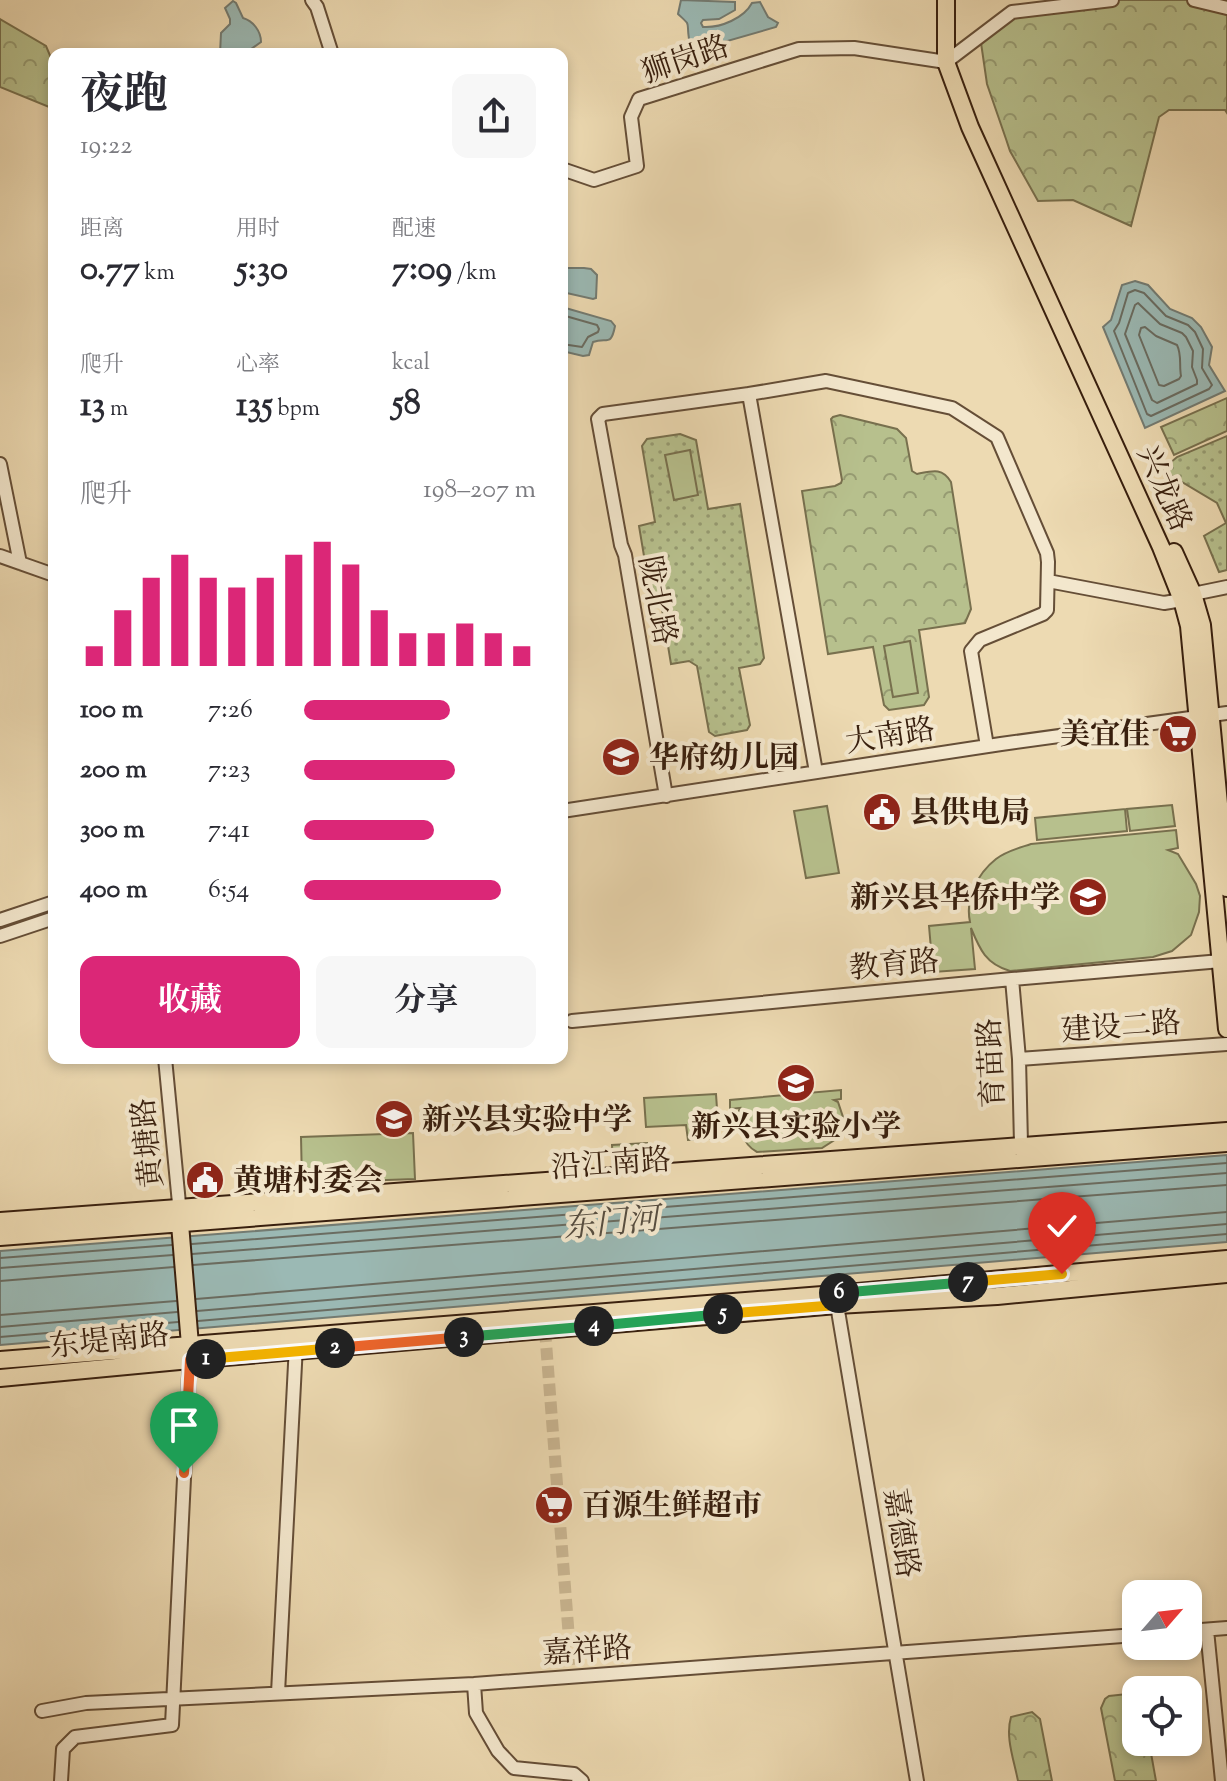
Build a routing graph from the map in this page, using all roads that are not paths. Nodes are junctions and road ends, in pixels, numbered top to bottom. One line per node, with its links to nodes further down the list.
1 (312, 0): 7 (street)
2 (946, 0): 8 (main road, 兴龙路)
3 (954, 0): 8 (main road, 兴龙路)
4 (1112, 0): 8 (street)
5 (1194, 0): 6 (street)
6 (1227, 8)
7 (330, 48)
8 (951, 59): 9 (street, 狮岗路); 17 (main road, 兴龙路)
9 (568, 171)
10 (749, 394): 15 (street); 20 (street); 21 (street, 陇北路)
11 (0, 464): 13 (street)
12 (0, 556): 13 (street)
13 (20, 563): 14 (street)
14 (48, 573)
15 (1048, 581): 17 (street); 19 (street)
16 (1227, 587): 17 (street)
17 (1187, 597): 18 (main road, 兴龙路)
18 (1212, 715): 19 (street, 大南路); 23 (main road, 兴龙路); 28 (main road, 兴龙路)
19 (987, 746): 20 (street, 大南路)
20 (816, 772): 21 (street, 大南路)
21 (666, 796): 22 (street, 大南路)
22 (568, 810)
23 (1227, 888)
24 (48, 904): 25 (street)
25 (0, 920)
26 (48, 920): 27 (street)
27 (0, 936)
28 (1221, 961): 29 (street, 教育路); 31 (main road, 兴龙路)
29 (1012, 979): 30 (street, 教育路); 33 (street, 育苗路)
30 (572, 1021)
31 (1227, 1029)
32 (1227, 1044): 33 (street, 建设二路)
33 (1019, 1059): 37 (street, 育苗路)
34 (166, 1064): 38 (street, 黄塘路)
35 (1227, 1131): 37 (main road, 沿江南路)
36 (1227, 1143): 38 (main road, 沿江南路)
37 (1021, 1144): 38 (main road, 沿江南路)
38 (180, 1215): 39 (main road, 沿江南路); 40 (main road, 沿江南路); 45 (main road)
39 (0, 1221)
40 (0, 1237)
41 (1227, 1259): 43 (main road, 东堤南路)
42 (1227, 1274): 43 (main road, 东堤南路)
43 (836, 1299): 44 (main road, 东堤南路); 52 (street, 嘉德路)
44 (296, 1344): 45 (main road, 东堤南路); 54 (street)
45 (190, 1352): 46 (main road, 东堤南路); 47 (main road, 东堤南路); 55 (street)
46 (0, 1360)
47 (0, 1378)
48 (1227, 1628): 50 (street)
49 (1202, 1630): 50 (street)
50 (1207, 1630): 60 (street)
51 (1122, 1636): 52 (street, 嘉祥路)
52 (896, 1654): 53 (street, 嘉祥路); 59 (street, 嘉德路)
53 (474, 1684): 54 (street, 嘉祥路); 58 (street)
54 (278, 1693): 55 (street, 嘉祥路)
55 (174, 1699): 56 (street, 嘉祥路); 57 (street)
56 (42, 1711)
57 (61, 1781)
58 (582, 1781)
59 (917, 1781)
60 (1222, 1781)

